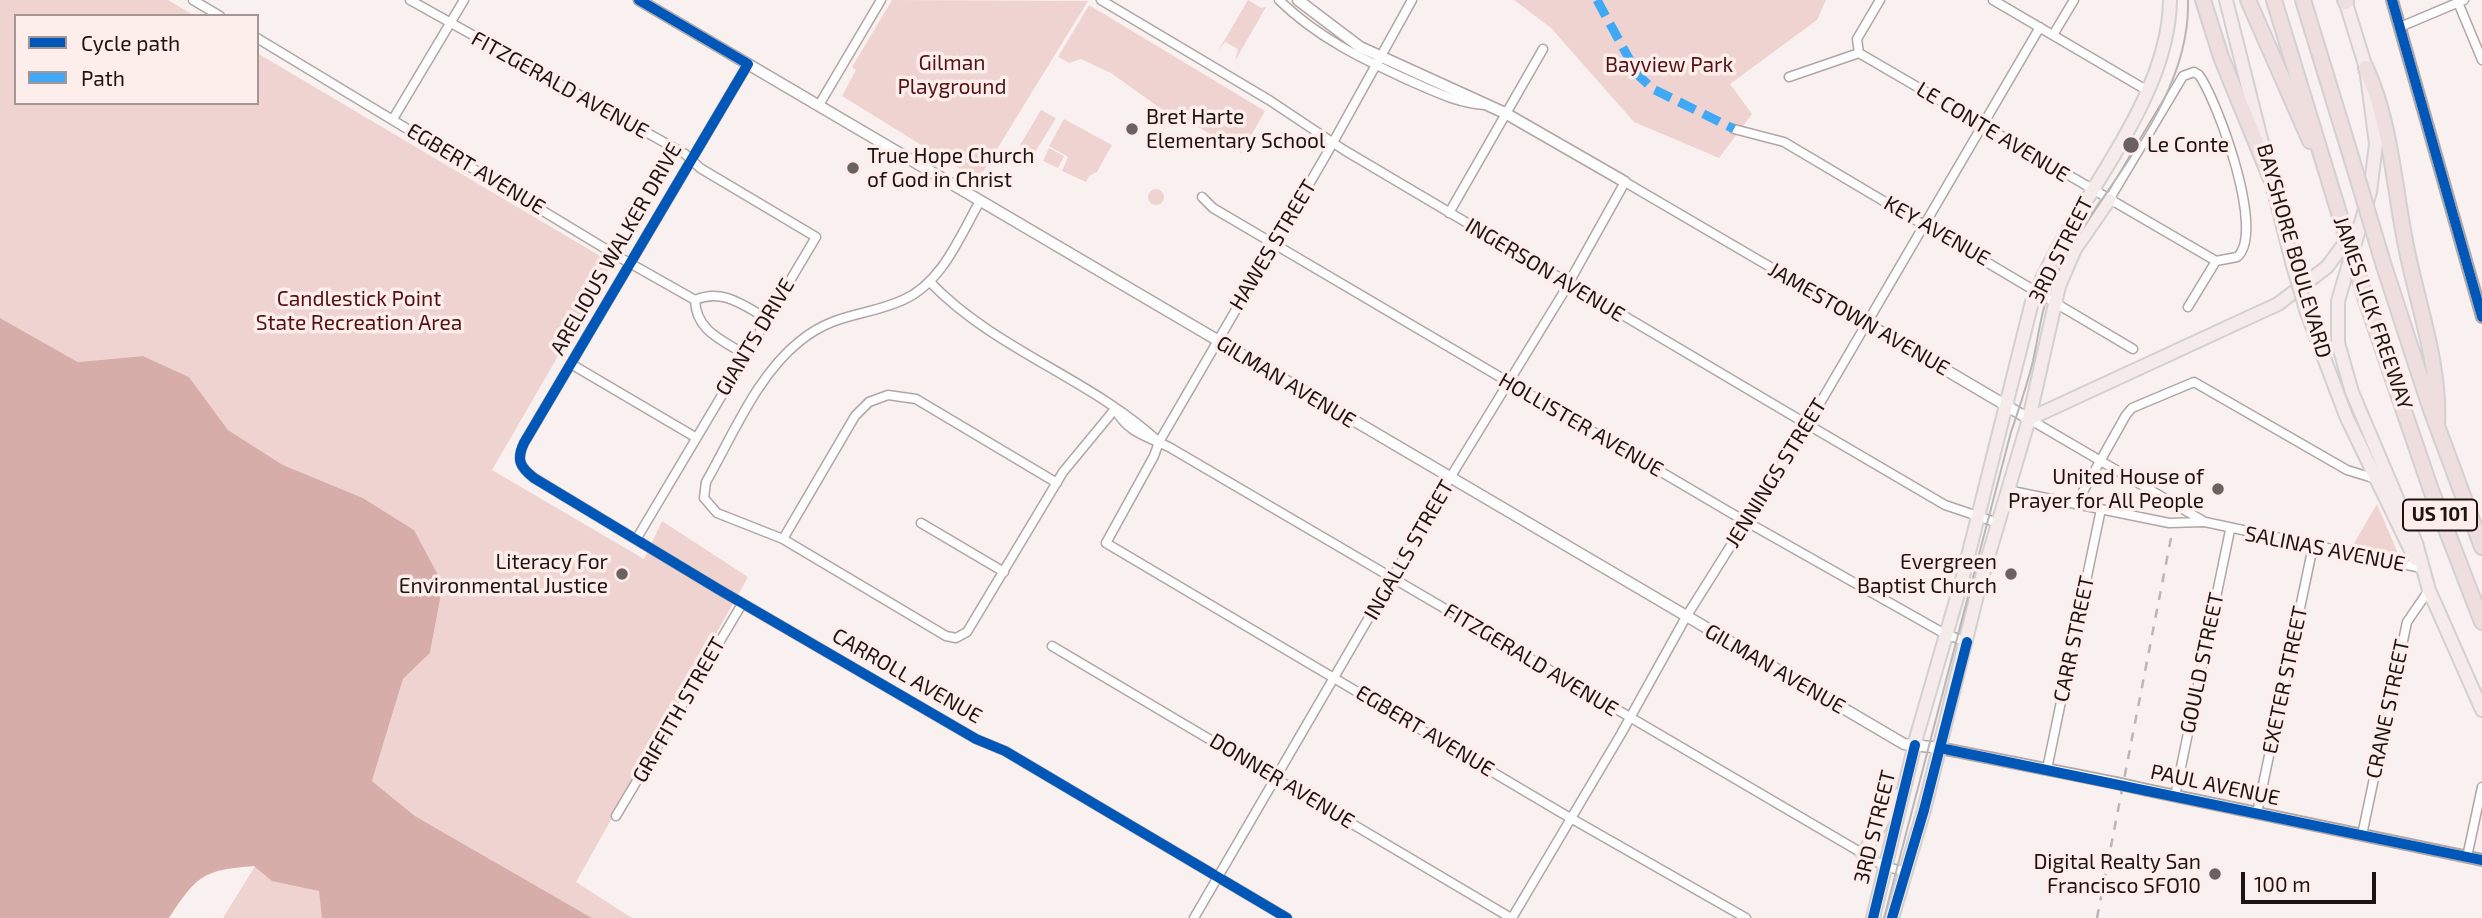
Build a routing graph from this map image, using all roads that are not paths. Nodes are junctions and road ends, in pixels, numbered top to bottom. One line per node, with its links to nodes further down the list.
1 (193, 0): 22 (street)
2 (411, 0): 23 (street, FITZGERALD AVENUE)
3 (464, 0): 23 (street)
4 (639, 0): 32 (street, GILMAN AVENUE)
5 (881, 0): 36 (street)
6 (1101, 0): 41 (street, INGERSON AVENUE)
7 (1279, 0): 31 (street, JAMESTOWN AVENUE)
8 (1298, 0): 31 (street, JAMESTOWN AVENUE)
9 (1412, 0): 31 (street, HAWES STREET)
10 (1880, 0): 29 (street)
11 (2074, 0): 26 (street)
12 (2170, 0): 35 (main road, 3RD STREET)
13 (2203, 0): 43 (highway)
14 (2226, 0): 43 (main road, BAYSHORE BOULEVARD)
15 (2248, 0): 47 (highway)
16 (2274, 0): 47 (highway, JAMES LICK FREEWAY / US 101)
17 (2303, 0): 75 (highway, JAMES LICK FREEWAY / US 101, bridge)
18 (2392, 0): 25 (main road)
19 (1995, 1): 24 (street)
20 (2345, 1): 33 (main road, BAYSHORE BOULEVARD)
21 (2459, 1): 25 (street); 30 (street)
22 (216, 14)
23 (450, 23): 38 (street); 42 (street, FITZGERALD AVENUE)
24 (2039, 27): 26 (street); 39 (street, JENNINGS STREET)
25 (2400, 27): 63 (main road)
26 (2053, 35): 35 (street)
27 (259, 39): 38 (street, EGBERT AVENUE)
28 (1543, 48): 37 (street)
29 (1859, 53): 34 (street); 39 (street, LE CONTE AVENUE)
30 (2482, 60)
31 (1378, 61): 37 (street, JAMESTOWN AVENUE); 41 (street, HAWES STREET)
32 (748, 64): 36 (street, GILMAN AVENUE); 42 (street, ARELIOUS WALKER DRIVE)
33 (2366, 68): 46 (main road, BAYSHORE BOULEVARD); 75 (highway)
34 (1788, 77)
35 (2148, 91): 45 (main road, 3RD STREET)
36 (819, 105): 50 (street, GILMAN AVENUE)
37 (1507, 114): 44 (street, JAMESTOWN AVENUE); 51 (street)
38 (393, 119): 56 (street, EGBERT AVENUE)
39 (1982, 125): 45 (street, LE CONTE AVENUE); 52 (street, JENNINGS STREET)
40 (1734, 129): 52 (street, KEY AVENUE)
41 (1333, 143): 51 (street, INGERSON AVENUE); 54 (street, HAWES STREET)
42 (691, 159): 53 (street, FITZGERALD AVENUE); 56 (street, ARELIOUS WALKER DRIVE)
43 (2271, 179): 81 (main road, BAYSHORE BOULEVARD, bridge)
44 (1625, 182): 58 (street, INGALLS STREET); 65 (street, JAMESTOWN AVENUE)
45 (2091, 190): 49 (street, LE CONTE AVENUE); 59 (main road, 3RD STREET)
46 (2370, 192): 73 (main road); 97 (main road, BAYSHORE BOULEVARD)
47 (2334, 195): 103 (highway, JAMES LICK FREEWAY / US 101, bridge)
48 (1202, 197): 54 (street, HOLLISTER AVENUE)
49 (2109, 200): 55 (street, LE CONTE AVENUE); 55 (street); 61 (main road, 3RD STREET)
50 (980, 201): 57 (street); 66 (street, GILMAN AVENUE)
51 (1449, 213): 58 (street, INGERSON AVENUE)
52 (1925, 224): 59 (street, KEY AVENUE); 65 (street, JENNINGS STREET)
53 (816, 237): 64 (street, GIANTS DRIVE)
54 (1273, 243): 66 (street, HAWES STREET); 70 (street, HOLLISTER AVENUE)
55 (2216, 261): 62 (street)
56 (632, 262): 60 (street, EGBERT AVENUE); 69 (street, ARELIOUS WALKER DRIVE)
57 (930, 282): 72 (street, FITZGERALD AVENUE); 93 (street)
58 (1569, 283): 70 (street, INGALLS STREET); 74 (street, INGERSON AVENUE)
59 (2036, 290): 61 (street, KEY AVENUE); 71 (main road, 3RD STREET)
60 (695, 300): 64 (street); 68 (street)
61 (2055, 301): 67 (street, KEY AVENUE); 73 (main road, 3RD STREET)
62 (2188, 307)
63 (2482, 317)
64 (766, 318): 68 (street, GIANTS DRIVE)
65 (1866, 323): 71 (street, JAMESTOWN AVENUE); 74 (street, JENNINGS STREET)
66 (1217, 340): 77 (street, HAWES STREET); 80 (street, GILMAN AVENUE)
67 (2133, 349)
68 (746, 355): 76 (street, GIANTS DRIVE)
69 (572, 363): 76 (street); 78 (street, ARELIOUS WALKER DRIVE)
70 (1507, 381): 80 (street, INGALLS STREET); 87 (street, HOLLISTER AVENUE)
71 (2006, 404): 73 (street, JAMESTOWN AVENUE); 86 (main road, 3RD STREET)
72 (1115, 409): 77 (street, FITZGERALD AVENUE); 82 (street)
73 (2029, 419): 79 (street, JAMESTOWN AVENUE); 83 (main road, 3RD STREET)
74 (1805, 423): 86 (street, INGERSON AVENUE); 87 (street, JENNINGS STREET)
75 (2437, 425): 96 (highway, JAMES LICK FREEWAY / US 101)
76 (695, 437): 92 (street, GIANTS DRIVE)
77 (1158, 442): 94 (street, HAWES STREET); 99 (street, FITZGERALD AVENUE)
78 (519, 456): 92 (street, CARROLL AVENUE)
79 (2100, 460): 81 (street); 84 (street); 88 (street, JAMESTOWN AVENUE)
80 (1450, 478): 99 (street, INGALLS STREET); 102 (street, GILMAN AVENUE)
81 (2376, 479): 97 (main road, BAYSHORE BOULEVARD)
82 (1057, 483): 93 (street); 98 (street)
83 (2007, 490): 84 (street); 90 (main road, 3RD STREET)
84 (2076, 504): 85 (street)
85 (2101, 509): 88 (street); 112 (street, CARR STREET)
86 (1978, 518): 90 (street, INGERSON AVENUE); 104 (main road, 3RD STREET)
87 (1746, 520): 102 (street, JENNINGS STREET); 104 (street, HOLLISTER AVENUE)
88 (2206, 522): 91 (street, JAMESTOWN AVENUE)
89 (921, 523): 98 (street)
90 (1998, 523): 105 (main road, 3RD STREET)
91 (2230, 530): 95 (street, SALINAS AVENUE); 116 (street, GOULD STREET)
92 (637, 538): 101 (street, CARROLL AVENUE)
93 (783, 540): 98 (street)
94 (1106, 543): 107 (street, EGBERT AVENUE)
95 (2312, 546): 97 (street, SALINAS AVENUE); 117 (street, EXETER STREET)
96 (2482, 547)
97 (2421, 568): 100 (main road, BAYSHORE BOULEVARD)
98 (1004, 572)
99 (1393, 578): 107 (street, INGALLS STREET); 109 (street, FITZGERALD AVENUE)
100 (2429, 590): 108 (main road, BAYSHORE BOULEVARD); 120 (street, CRANE STREET)
101 (742, 604): 118 (street, GRIFFITH STREET); 126 (street, CARROLL AVENUE)
102 (1686, 617): 109 (street, JENNINGS STREET); 110 (street, GILMAN AVENUE)
103 (2482, 622)
104 (1945, 634): 105 (street, HOLLISTER AVENUE); 110 (main road, 3RD STREET)
105 (1967, 642): 111 (main road, 3RD STREET)
106 (1052, 646): 113 (street, DONNER AVENUE)
107 (1335, 677): 113 (street, INGALLS STREET); 119 (street, EGBERT AVENUE)
108 (2482, 710)
109 (1630, 718): 119 (street, JENNINGS STREET); 121 (street, FITZGERALD AVENUE)
110 (1915, 746): 111 (street, GILMAN AVENUE); 114 (main road, 3RD STREET)
111 (1940, 748): 112 (main road, PAUL AVENUE); 125 (main road, 3RD STREET)
112 (2047, 769): 116 (main road, PAUL AVENUE, bridge)
113 (1276, 777): 126 (street, INGALLS STREET); 129 (street, DONNER AVENUE)
114 (1906, 782): 121 (main road); 124 (main road, 3RD STREET)
115 (2482, 787): 122 (street)
116 (2175, 796): 117 (main road, PAUL AVENUE)
117 (2257, 813): 120 (main road, PAUL AVENUE)
118 (616, 816)
119 (1570, 817): 129 (street, JENNINGS STREET); 130 (street, EGBERT AVENUE)
120 (2362, 835): 122 (main road, PAUL AVENUE)
121 (1863, 854): 124 (street, FITZGERALD AVENUE)
122 (2467, 857): 123 (main road, PAUL AVENUE)
123 (2482, 859)
124 (1884, 866): 125 (street, FITZGERALD AVENUE); 131 (main road, 3RD STREET)
125 (1906, 872): 132 (main road, 3RD STREET)
126 (1218, 877): 127 (street, INGALLS STREET); 128 (street, CARROLL AVENUE)
127 (1194, 918)
128 (1287, 918)
129 (1512, 918)
130 (1746, 918)
131 (1873, 918)
132 (1892, 918)

